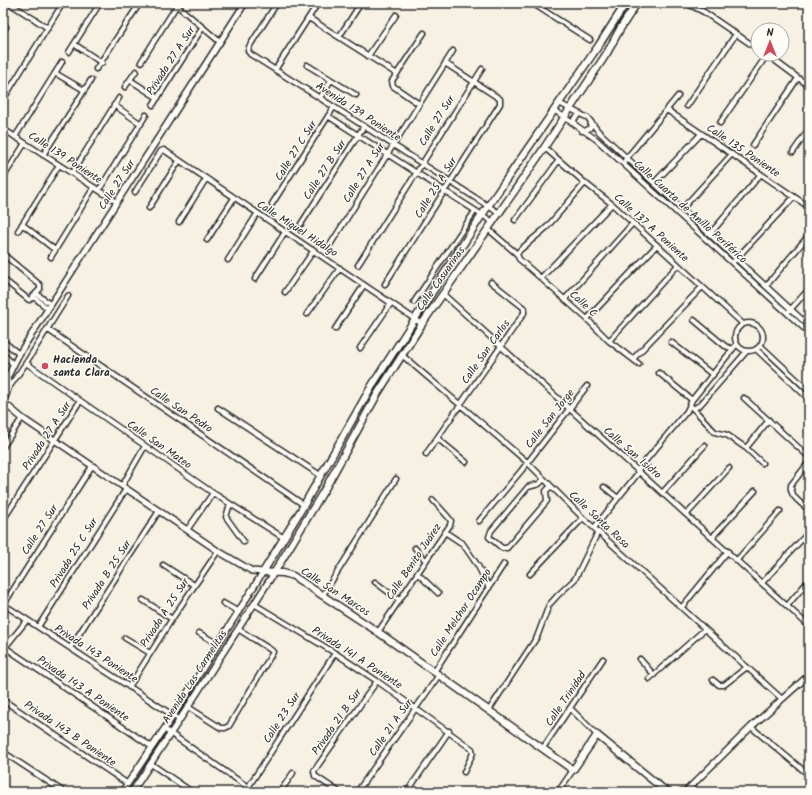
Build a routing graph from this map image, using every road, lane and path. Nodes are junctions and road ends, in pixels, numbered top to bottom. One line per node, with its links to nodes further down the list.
1 (9, 3): 18 (street)
2 (63, 3): 18 (street)
3 (100, 3): 25 (street)
4 (140, 3): 34 (street)
5 (244, 3): 24 (street, Calle 27 Sur)
6 (277, 3): 39 (street, Avenida 139 Poniente)
7 (318, 3): 15 (street)
8 (361, 3): 22 (street)
9 (532, 3): 23 (street)
10 (626, 3): 57 (main road, Calle Casuarinas)
11 (637, 3): 63 (main road, Calle Casuarinas)
12 (686, 3): 21 (street)
13 (176, 4): 17 (street); 31 (street)
14 (396, 15): 29 (street)
15 (309, 18): 22 (street); 39 (street)
16 (6, 27): 19 (street)
17 (203, 27): 24 (street); 54 (street, Privada 27 A Sur)
18 (48, 28): 56 (street)
19 (3, 32)
20 (424, 33): 42 (street)
21 (736, 34): 26 (street); 62 (street)
22 (339, 37): 29 (street)
23 (590, 40)
24 (220, 42): 109 (street, Calle 27 Sur)
25 (74, 44): 28 (street); 34 (street)
26 (750, 44)
27 (453, 51): 35 (street, Calle 27 A Sur)
28 (69, 52)
29 (368, 56): 42 (street)
30 (62, 62): 41 (street)
31 (141, 62)
32 (762, 62): 71 (street)
33 (777, 62): 43 (street)
34 (102, 63): 37 (street)
35 (445, 63): 47 (street); 58 (street, Calle 27 A Sur)
36 (307, 65): 46 (street)
37 (96, 69)
38 (482, 69): 47 (street, Calle 27 Sur)
39 (275, 70): 55 (street, Avenida 139 Poniente)
40 (136, 71): 45 (street)
41 (55, 73): 50 (street); 80 (street)
42 (397, 74): 58 (street)
43 (798, 78): 48 (street); 83 (street)
44 (91, 80): 50 (street)
45 (130, 80): 49 (street); 54 (street)
46 (332, 80): 51 (street); 55 (street)
47 (474, 82): 92 (street, Calle 27 Sur); 100 (street, Calle 25 A Sur)
48 (809, 86)
49 (125, 87)
50 (84, 90): 88 (street)
51 (356, 95)
52 (678, 96): 65 (street)
53 (119, 98): 59 (street)
54 (158, 98): 60 (street, Privada 27 A Sur)
55 (320, 98): 61 (street, Avenida 139 Poniente)
56 (3, 100)
57 (559, 103): 63 (street, Calle Cuarta de Anillo Periférico); 64 (main road, Calle Casuarinas)
58 (419, 104): 82 (street, Calle 27 A Sur)
59 (114, 105): 72 (street); 95 (street)
60 (153, 105)
61 (334, 106): 68 (street, Calle 27 C Sur); 74 (street, Avenida 139 Poniente)
62 (688, 106)
63 (570, 109): 66 (street, Calle Cuarta de Anillo Periférico); 69 (main road, Calle Casuarinas)
64 (554, 110): 69 (street, Calle Cuarta de Anillo Periférico); 112 (main road, Calle Casuarinas)
65 (667, 110): 78 (street, Calle 135 Poniente); 89 (street)
66 (580, 114): 70 (street, Calle Cuarta de Anillo Periférico); 73 (street)
67 (146, 115): 72 (street)
68 (328, 116): 79 (street, Avenida 139 Poniente); 110 (street, Calle 27 C Sur)
69 (564, 118): 73 (street, Calle Cuarta de Anillo Periférico); 84 (main road, Calle Casuarinas)
70 (591, 122): 77 (street); 89 (street, Calle Cuarta de Anillo Periférico)
71 (720, 123)
72 (141, 124): 104 (street)
73 (575, 125): 77 (street, Calle Cuarta de Anillo Periférico)
74 (364, 126): 79 (street, Calle 27 B Sur); 82 (street, Avenida 139 Poniente)
75 (3, 129): 80 (street, Calle 139 Poniente)
76 (809, 129): 85 (street)
77 (582, 130): 93 (street, Calle Cuarta de Anillo Periférico)
78 (701, 134): 87 (street, Calle 135 Poniente); 101 (street)
79 (358, 136): 86 (street, Avenida 139 Poniente); 125 (street, Calle 27 B Sur)
80 (15, 137): 81 (street, Calle 139 Poniente)
81 (25, 143): 88 (street, Calle 139 Poniente); 98 (street)
82 (393, 145): 86 (street, Calle 27 A Sur); 92 (street, Avenida 139 Poniente)
83 (752, 145)
84 (544, 147): 90 (street, Calle 137 A Poniente); 117 (main road, Calle Casuarinas)
85 (793, 152)
86 (387, 154): 96 (street, Avenida 139 Poniente); 133 (street, Calle 27 A Sur)
87 (732, 154): 97 (street, Calle 135 Poniente); 115 (street)
88 (43, 155): 94 (street, Calle 139 Poniente)
89 (627, 158): 93 (street); 101 (street, Calle Cuarta de Anillo Periférico)
90 (559, 160): 102 (street, Calle 137 A Poniente); 121 (street)
91 (179, 161): 99 (street, Calle Miguel Hidalgo); 106 (street, Calle Miguel Hidalgo); 114 (street)
92 (422, 163): 96 (street, Calle 27 Sur); 100 (street, Avenida 139 Poniente)
93 (622, 163): 118 (street, Calle Cuarta de Anillo Periférico)
94 (59, 165): 95 (street, Calle 139 Poniente); 124 (street)
95 (72, 173): 103 (street, Calle 139 Poniente)
96 (416, 173): 105 (street, Avenida 139 Poniente); 143 (street, Calle 27 Sur)
97 (761, 174): 107 (street, Calle 135 Poniente); 130 (street)
98 (3, 178)
99 (206, 179): 108 (street, Calle Miguel Hidalgo); 122 (street)
100 (450, 182): 105 (street, Calle 25 A Sur); 112 (street, Avenida 139 Poniente)
101 (654, 182): 115 (street, Calle Cuarta de Anillo Periférico)
102 (585, 183): 111 (street, Calle 137 A Poniente); 138 (street)
103 (94, 187): 104 (street, Calle 139 Poniente); 135 (street)
104 (99, 190): 109 (street, Calle 139 Poniente)
105 (444, 191): 116 (street, Avenida 139 Poniente); 150 (street, Calle 25 A Sur)
106 (135, 192)
107 (794, 197): 113 (street, Calle 135 Poniente); 140 (street)
108 (234, 198): 119 (street, Calle Miguel Hidalgo); 132 (street)
109 (117, 202): 162 (street, Calle 27 Sur)
110 (272, 204)
111 (612, 204): 126 (street, Calle 137 A Poniente); 146 (street)
112 (488, 206): 117 (street, Avenida 139 Poniente); 120 (main road, Calle Casuarinas)
113 (809, 207)
114 (149, 208)
115 (682, 208): 118 (street); 130 (street, Calle Cuarta de Anillo Periférico)
116 (475, 211): 120 (street, Avenida 139 Poniente); 160 (street)
117 (499, 213): 123 (main road, Calle Casuarinas)
118 (678, 213): 142 (street, Calle Cuarta de Anillo Periférico)
119 (257, 214): 129 (street, Calle Miguel Hidalgo); 141 (street)
120 (482, 216): 123 (street, Avenida 139 Poniente); 165 (main road, Calle Casuarinas)
121 (515, 220)
122 (179, 222)
123 (493, 222): 127 (main road, Calle Casuarinas)
124 (22, 224): 128 (street); 135 (street)
125 (301, 224)
126 (633, 224): 134 (street, Calle 137 A Poniente); 159 (street)
127 (488, 229): 138 (street, Calle C); 156 (main road, Calle Casuarinas)
128 (18, 231)
129 (285, 232): 136 (street, Calle Miguel Hidalgo); 148 (street)
130 (710, 234): 140 (street, Calle Cuarta de Anillo Periférico)
131 (809, 235): 152 (street)
132 (207, 240)
133 (330, 245)
134 (657, 245): 144 (street, Calle 137 A Poniente); 166 (street)
135 (55, 250): 139 (street)
136 (314, 250): 145 (street, Calle Miguel Hidalgo); 155 (street)
137 (3, 254): 157 (street)
138 (517, 254): 146 (street, Calle C)
139 (50, 257)
140 (736, 259): 142 (street); 152 (street, Calle Cuarta de Anillo Periférico)
141 (228, 260)
142 (732, 263): 163 (street, Calle Cuarta de Anillo Periférico)
143 (358, 265)
144 (678, 265): 153 (street, Calle 137 A Poniente); 175 (street)
145 (340, 268): 151 (street, Calle Miguel Hidalgo); 164 (street)
146 (541, 278): 159 (street, Calle C)
147 (3, 279): 157 (street)
148 (255, 279)
149 (491, 282): 177 (street, Calle San Carlos)
150 (386, 284)
151 (364, 285): 161 (street, Calle Miguel Hidalgo); 172 (street)
152 (766, 286): 163 (street, Calle Cuarta de Anillo Periférico)
153 (702, 287): 169 (street, Calle 137 A Poniente); 186 (street)
154 (809, 289): 163 (street)
155 (284, 292)
156 (443, 294): 168 (main road, Calle Casuarinas); 177 (street, Calle San Isidro)
157 (35, 295): 162 (street)
158 (68, 296): 171 (street)
159 (565, 299): 166 (street, Calle C)
160 (414, 302)
161 (391, 303): 165 (street, Calle Miguel Hidalgo); 180 (street)
162 (49, 307): 184 (street, Calle 27 Sur)
163 (789, 311): 170 (street, Calle Cuarta de Anillo Periférico); 173 (street, Calle Cuarta de Anillo Periférico)
164 (307, 314)
165 (415, 319): 168 (street, Calle Miguel Hidalgo); 226 (main road, Calle Casuarinas)
166 (587, 319): 175 (street, Calle C)
167 (694, 320): 179 (street)
168 (422, 324): 185 (main road, Calle Casuarinas)
169 (743, 324): 178 (street); 179 (street)
170 (809, 326)
171 (47, 329): 187 (street); 238 (street, Calle San Pedro)
172 (335, 329)
173 (809, 333)
174 (3, 341): 184 (street)
175 (609, 341): 186 (street, Calle C)
176 (672, 342): 191 (street)
177 (501, 346): 203 (street, Calle San Carlos); 206 (street, Calle San Isidro)
178 (761, 346): 181 (street); 193 (street)
179 (735, 347): 182 (street); 191 (street)
180 (360, 348)
181 (757, 350): 182 (street); 196 (street)
182 (746, 352): 207 (street)
183 (3, 354): 188 (street)
184 (19, 354): 188 (street, Calle 27 Sur)
185 (403, 356): 203 (street, Calle Santa Rosa); 262 (main road, Calle Casuarinas)
186 (633, 358): 189 (street, Calle C)
187 (26, 363): 195 (street); 201 (street, Calle San Mateo)
188 (13, 364): 192 (street, Calle 27 Sur)
189 (639, 364)
190 (659, 373): 200 (street)
191 (712, 375): 200 (street)
192 (5, 380): 195 (street, Calle 27 Sur)
193 (802, 385): 196 (street); 197 (street)
194 (586, 386): 206 (street, Calle San Jorge)
195 (8, 389): 202 (street, Calle 27 Sur)
196 (799, 389): 199 (street)
197 (809, 391)
198 (744, 398): 210 (street)
199 (809, 399)
200 (692, 400): 204 (street)
201 (80, 401): 212 (street, Privada 27 A Sur); 214 (street, Calle San Mateo)
202 (3, 402): 209 (street, Calle San Marcos)
203 (461, 404): 211 (street, Calle San Carlos); 220 (street, Calle Santa Rosa)
204 (690, 405): 207 (street); 208 (street)
205 (218, 408): 226 (street)
206 (569, 408): 220 (street, Calle San Jorge); 225 (street, Calle San Isidro)
207 (694, 409): 208 (street); 216 (street)
208 (687, 412): 225 (street)
209 (22, 418): 212 (street, Calle San Marcos); 215 (street)
210 (769, 420): 216 (street); 218 (street)
211 (437, 438): 217 (street, Calle San Carlos); 219 (street)
212 (55, 441): 223 (street, Calle San Marcos); 244 (street, Privada 27 A Sur)
213 (705, 445): 233 (street)
214 (145, 446): 230 (street, Privada 25 C Sur); 234 (street, Calle San Mateo)
215 (3, 447)
216 (746, 448): 222 (street)
217 (426, 454)
218 (809, 457)
219 (466, 462)
220 (527, 462): 228 (street, Calle Santa Rosa); 245 (street, Calle San Jorge)
221 (809, 462): 239 (street)
222 (762, 463)
223 (92, 466): 230 (street, Calle San Marcos); 275 (street, Calle 27 Sur)
224 (729, 468): 242 (street)
225 (638, 472): 233 (street, Calle San Isidro); 235 (street)
226 (320, 475): 238 (main road, Calle Casuarinas)
227 (396, 479): 271 (street)
228 (544, 479): 229 (street, Calle Santa Rosa); 229 (street)
229 (551, 486): 243 (street, Calle Santa Rosa)
230 (124, 487): 240 (street, Calle San Marcos); 283 (street, Privada 25 C Sur)
231 (604, 487): 235 (street)
232 (755, 491): 252 (street)
233 (663, 492): 242 (street, Calle San Isidro)
234 (213, 493): 237 (street, Calle San Mateo); 247 (street)
235 (618, 498): 246 (street)
236 (433, 500): 248 (street, Calle Benito Juárez)
237 (230, 504): 251 (street, Calle San Mateo); 253 (street)
238 (304, 505): 251 (main road, Calle Casuarinas)
239 (809, 510)
240 (159, 511): 247 (street, Calle San Marcos); 291 (street, Privada B 25 Sur)
241 (780, 511): 257 (street)
242 (687, 514): 252 (street, Calle San Isidro)
243 (583, 518): 246 (street, Calle Santa Rosa); 264 (street)
244 (3, 520)
245 (479, 521)
246 (594, 528): 249 (street, Calle Santa Rosa)
247 (188, 530): 255 (street, Calle San Marcos)
248 (445, 532): 258 (street, Calle Benito Juárez); 269 (street)
249 (598, 532): 278 (street, Calle Santa Rosa); 309 (street)
250 (806, 535): 267 (street)
251 (284, 538): 261 (main road, Calle Casuarinas)
252 (713, 538): 256 (street, Calle San Isidro)
253 (244, 542)
254 (415, 548): 258 (street)
255 (218, 551): 261 (street, Calle San Marcos); 268 (street, Privada A 25 Sur)
256 (728, 551): 257 (street, Calle San Isidro); 278 (street)
257 (737, 560): 267 (street, Calle San Isidro)
258 (426, 561): 263 (street, Calle Benito Juárez)
259 (504, 564): 269 (street, Calle Melchor Ocampo)
260 (163, 565): 268 (street)
261 (263, 572): 262 (main road, Calle San Marcos); 279 (street, Avenida Las Carmelitas)
262 (274, 573): 271 (main road, Calle San Marcos); 276 (street, Avenida Las Carmelitas)
263 (417, 573): 270 (street); 273 (street, Calle Benito Juárez)
264 (530, 574)
265 (809, 580): 277 (street)
266 (375, 582): 273 (street)
267 (762, 583): 277 (street, Calle San Isidro)
268 (194, 585): 280 (street, Privada A 25 Sur)
269 (489, 588): 297 (street, Calle Melchor Ocampo)
270 (438, 593)
271 (323, 595): 286 (main road, Calle San Marcos)
272 (143, 600): 280 (street)
273 (399, 600): 286 (street, Calle Benito Juárez)
274 (223, 603): 279 (street)
275 (3, 604): 281 (street, Privada 143 Poniente)
276 (254, 604): 284 (street, Avenida Las Carmelitas); 293 (street, Privada 141 A Poniente)
277 (787, 606): 282 (street, Calle San Isidro)
278 (682, 607): 285 (street, Calle Santa Rosa)
279 (239, 612): 289 (street, Avenida Las Carmelitas)
280 (172, 619): 292 (street, Privada A 25 Sur)
281 (28, 620): 283 (street, Privada 143 Poniente); 290 (street)
282 (809, 626)
283 (38, 627): 291 (street, Privada 143 Poniente)
284 (238, 629): 306 (street, Avenida Las Carmelitas); 306 (street)
285 (705, 629): 296 (street, Calle Santa Rosa); 298 (street)
286 (378, 632): 297 (main road, Calle San Marcos)
287 (199, 633): 289 (street)
288 (125, 638): 292 (street)
289 (218, 644): 310 (street, Avenida Las Carmelitas)
290 (4, 648): 317 (street, Privada 143 A Poniente)
291 (70, 648): 303 (street, Privada 143 Poniente)
292 (150, 653): 303 (street, Privada A 25 Sur)
293 (335, 653): 302 (street, Privada 141 A Poniente); 326 (street, Calle 23 Sur)
294 (603, 659): 308 (street, Calle Trinidad)
295 (640, 659): 298 (street)
296 (748, 667): 301 (street); 304 (street, Calle Santa Rosa)
297 (437, 674): 307 (street, Calle 21 A Sur); 309 (main road, Calle San Marcos)
298 (654, 675): 300 (street)
299 (809, 675): 304 (street)
300 (649, 679)
301 (713, 680)
302 (377, 681): 307 (street, Privada 141 A Poniente); 335 (street, Privada 21 B Sur)
303 (130, 687): 310 (street, Privada 143 Poniente)
304 (782, 699): 312 (street)
305 (3, 700): 325 (street, Privada 143 B Poniente)
306 (188, 707): 311 (street, Avenida Las Carmelitas)
307 (416, 708): 314 (street, Privada 141 A Poniente); 336 (street, Calle 21 A Sur)
308 (570, 708): 316 (street); 318 (street, Calle Trinidad)
309 (489, 710): 318 (main road, Calle San Marcos)
310 (173, 716): 311 (street, Privada 143 Poniente); 313 (street, Avenida Las Carmelitas)
311 (180, 720): 315 (street, Avenida Las Carmelitas)
312 (751, 728): 324 (street); 340 (street)
313 (164, 730): 315 (street); 317 (street, Avenida Las Carmelitas)
314 (449, 731): 322 (street, Privada 141 A Poniente); 337 (street)
315 (171, 734): 320 (street, Avenida Las Carmelitas); 326 (street)
316 (597, 735): 321 (main road); 327 (main road)
317 (152, 747): 325 (street, Avenida Las Carmelitas)
318 (543, 748): 321 (main road, Calle San Marcos)
319 (3, 752): 328 (street)
320 (151, 764): 330 (street, Avenida Las Carmelitas); 331 (street)
321 (573, 770): 338 (street)
322 (464, 772)
323 (293, 773): 334 (street)
324 (809, 775)
325 (128, 784): 329 (street, Avenida Las Carmelitas)
326 (248, 787): 332 (street, Calle 23 Sur); 333 (street)
327 (659, 790): 339 (main road)
328 (64, 792)
329 (122, 792)
330 (133, 792)
331 (192, 792)
332 (245, 792)
333 (255, 792)
334 (280, 792)
335 (339, 792)
336 (357, 792)
337 (407, 792)
338 (558, 792)
339 (667, 792)
340 (685, 792)

